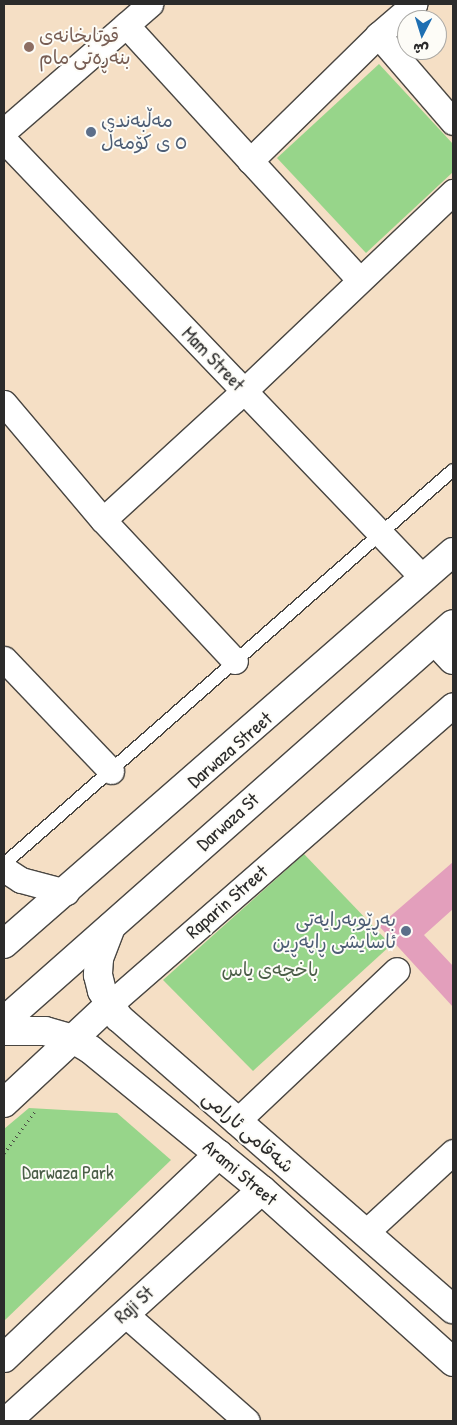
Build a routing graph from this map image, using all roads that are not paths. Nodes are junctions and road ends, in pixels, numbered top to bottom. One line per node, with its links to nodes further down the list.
1 (150, 4): 3 (street)
2 (414, 4): 4 (street)
3 (126, 25): 6 (street); 8 (street)
4 (378, 35): 5 (street); 8 (street)
5 (453, 122)
6 (4, 131)
7 (4, 140): 11 (street, Mam Street)
8 (250, 161): 10 (street)
9 (453, 192): 10 (street)
10 (359, 279): 11 (street)
11 (244, 391): 14 (street); 15 (street, Mam Street)
12 (4, 403): 14 (street)
13 (453, 470): 15 (lane)
14 (103, 520): 21 (street)
15 (381, 534): 17 (street, Mam Street); 21 (lane)
16 (453, 552): 17 (main road, Darwaza Street)
17 (423, 578): 26 (main road, Darwaza Street)
18 (444, 632): 20 (main road); 27 (main road, Darwaza St)
19 (4, 659): 23 (street)
20 (453, 660)
21 (236, 661): 23 (lane)
22 (453, 705): 30 (street, Raparin Street)
23 (111, 771): 24 (lane)
24 (4, 864)
25 (4, 869): 26 (street)
26 (66, 892): 28 (main road, Darwaza Street)
27 (110, 927): 30 (main road, شەقامی ئارامی); 31 (main road, Darwaza St)
28 (4, 944)
29 (397, 970): 37 (street)
30 (109, 1005): 33 (main road, Raparin Street); 34 (main road, شەقامی ئارامی)
31 (4, 1021)
32 (4, 1031): 33 (main road, Arami Street)
33 (73, 1039): 35 (main road, Arami Street); 36 (main road, Raparin Street)
34 (143, 1041): 35 (main road); 37 (main road, شەقامی ئارامی)
35 (113, 1066): 39 (main road, Arami Street)
36 (4, 1103)
37 (236, 1122): 41 (main road, شەقامی ئارامی)
38 (453, 1152): 41 (street)
39 (219, 1154): 40 (main road, Arami Street); 44 (main road)
40 (262, 1190): 43 (main road, Raji St); 45 (main road, Arami Street)
41 (366, 1232): 42 (main road, شەقامی ئارامی)
42 (453, 1309)
43 (125, 1314): 46 (main road, Raji St); 47 (street)
44 (4, 1358)
45 (453, 1362)
46 (7, 1421)
47 (247, 1421)

